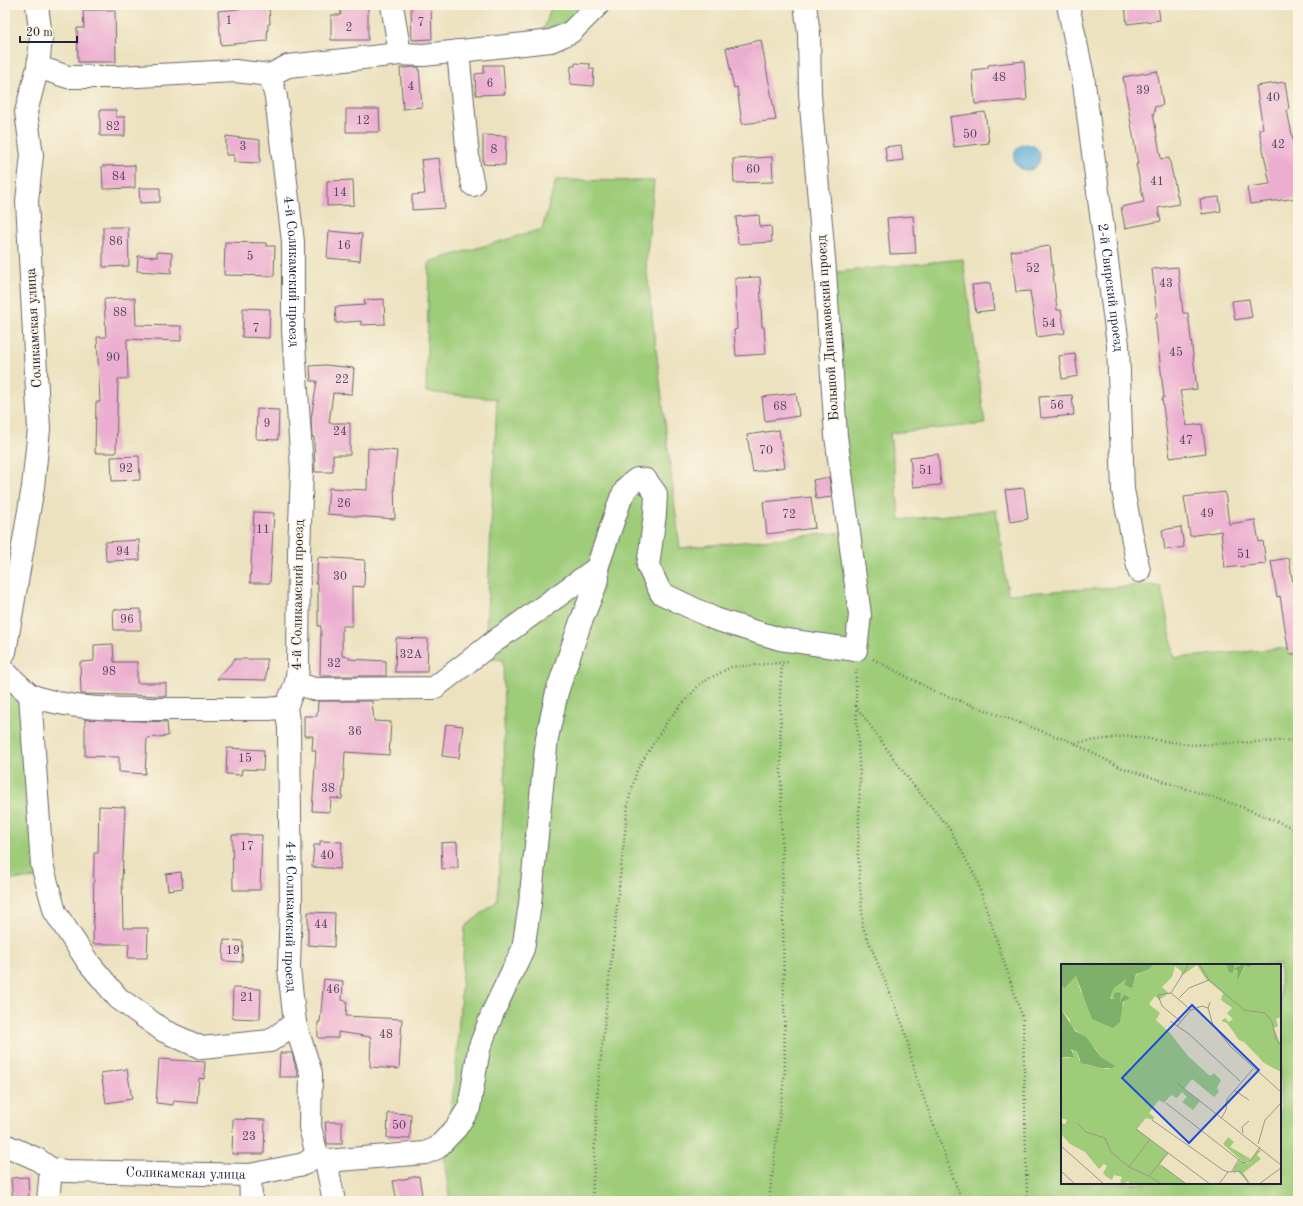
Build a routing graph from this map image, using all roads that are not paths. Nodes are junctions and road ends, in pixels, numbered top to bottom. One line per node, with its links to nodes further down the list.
1 (37, 5): 8 (street, Соликамская улица)
2 (392, 5): 7 (street)
3 (598, 5): 6 (street)
4 (805, 5): 11 (street, Большой Динамовский проезд)
5 (1068, 5): 12 (street, 2-й Свирский проезд)
6 (458, 51): 7 (street); 10 (street)
7 (400, 54): 9 (street)
8 (38, 67): 9 (street); 13 (street, Соликамская улица)
9 (270, 75): 16 (street, 4-й Соликамский проезд)
10 (473, 185)
11 (596, 568): 16 (street); 21 (street)
12 (1139, 571)
13 (11, 586): 14 (street, Соликамская улица)
14 (5, 652)
15 (5, 672): 17 (street)
16 (296, 683): 18 (street, 4-й Соликамский проезд)
17 (30, 695): 18 (street); 19 (street)
18 (286, 707): 19 (street, 4-й Соликамский проезд)
19 (295, 1023): 21 (street, 4-й Соликамский проезд)
20 (5, 1145): 22 (street, Соликамская улица)
21 (322, 1158): 23 (street, Соликамская улица); 26 (street, 4-й Соликамский проезд)
22 (51, 1169): 23 (street, Соликамская улица); 24 (street)
23 (250, 1175): 25 (street)
24 (48, 1201)
25 (251, 1201)
26 (334, 1201)

